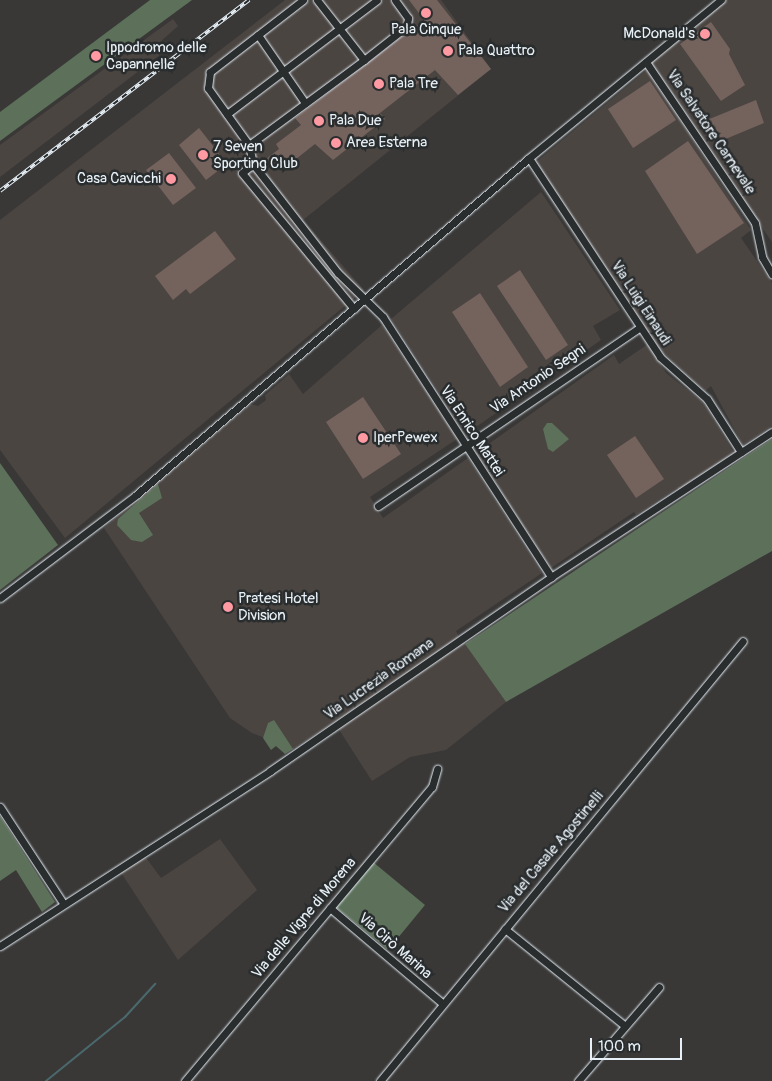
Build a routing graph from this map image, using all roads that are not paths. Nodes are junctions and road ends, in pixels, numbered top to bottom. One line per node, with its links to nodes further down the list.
1 (303, 0): 7 (street)
2 (317, 0): 6 (street)
3 (377, 0): 6 (street)
4 (395, 0): 8 (street)
5 (721, 0): 9 (street)
6 (338, 27): 8 (street); 10 (street)
7 (258, 35): 10 (street); 12 (street)
8 (364, 60): 11 (street)
9 (646, 62): 14 (street); 16 (street, Via Salvatore Carnevale)
10 (282, 70): 11 (street); 12 (street)
11 (305, 103): 13 (street)
12 (227, 114): 13 (street)
13 (249, 145): 15 (street)
14 (529, 158): 17 (street); 19 (street, Via Luigi Einaudi)
15 (253, 164): 17 (street, Via Enrico Mattei); 18 (street)
16 (772, 274)
17 (367, 300): 18 (street); 21 (street, Via Enrico Mattei)
18 (354, 309): 25 (street)
19 (640, 327): 21 (street, Via Antonio Segni); 22 (street, Via Luigi Einaudi)
20 (772, 432): 22 (street, Via Lucrezia Romana)
21 (465, 446): 23 (street, Via Antonio Segni); 24 (street, Via Enrico Mattei)
22 (741, 452): 24 (street, Via Lucrezia Romana)
23 (378, 506)
24 (551, 577): 29 (street, Via Lucrezia Romana)
25 (0, 598)
26 (743, 641): 31 (street, Via del Casale Agostinelli)
27 (437, 769): 30 (street, Via delle Vigne di Morena)
28 (0, 807): 29 (street)
29 (63, 903): 32 (street, Via Lucrezia Romana)
30 (330, 908): 34 (street, Via Cirò Marina); 36 (street, Via delle Vigne di Morena)
31 (505, 929): 34 (street, Via del Casale Agostinelli); 35 (street)
32 (0, 946)
33 (659, 987): 35 (street)
34 (443, 1004): 37 (street, Via del Casale Agostinelli)
35 (624, 1026): 38 (street)
36 (185, 1081)
37 (380, 1081)
38 (578, 1081)

